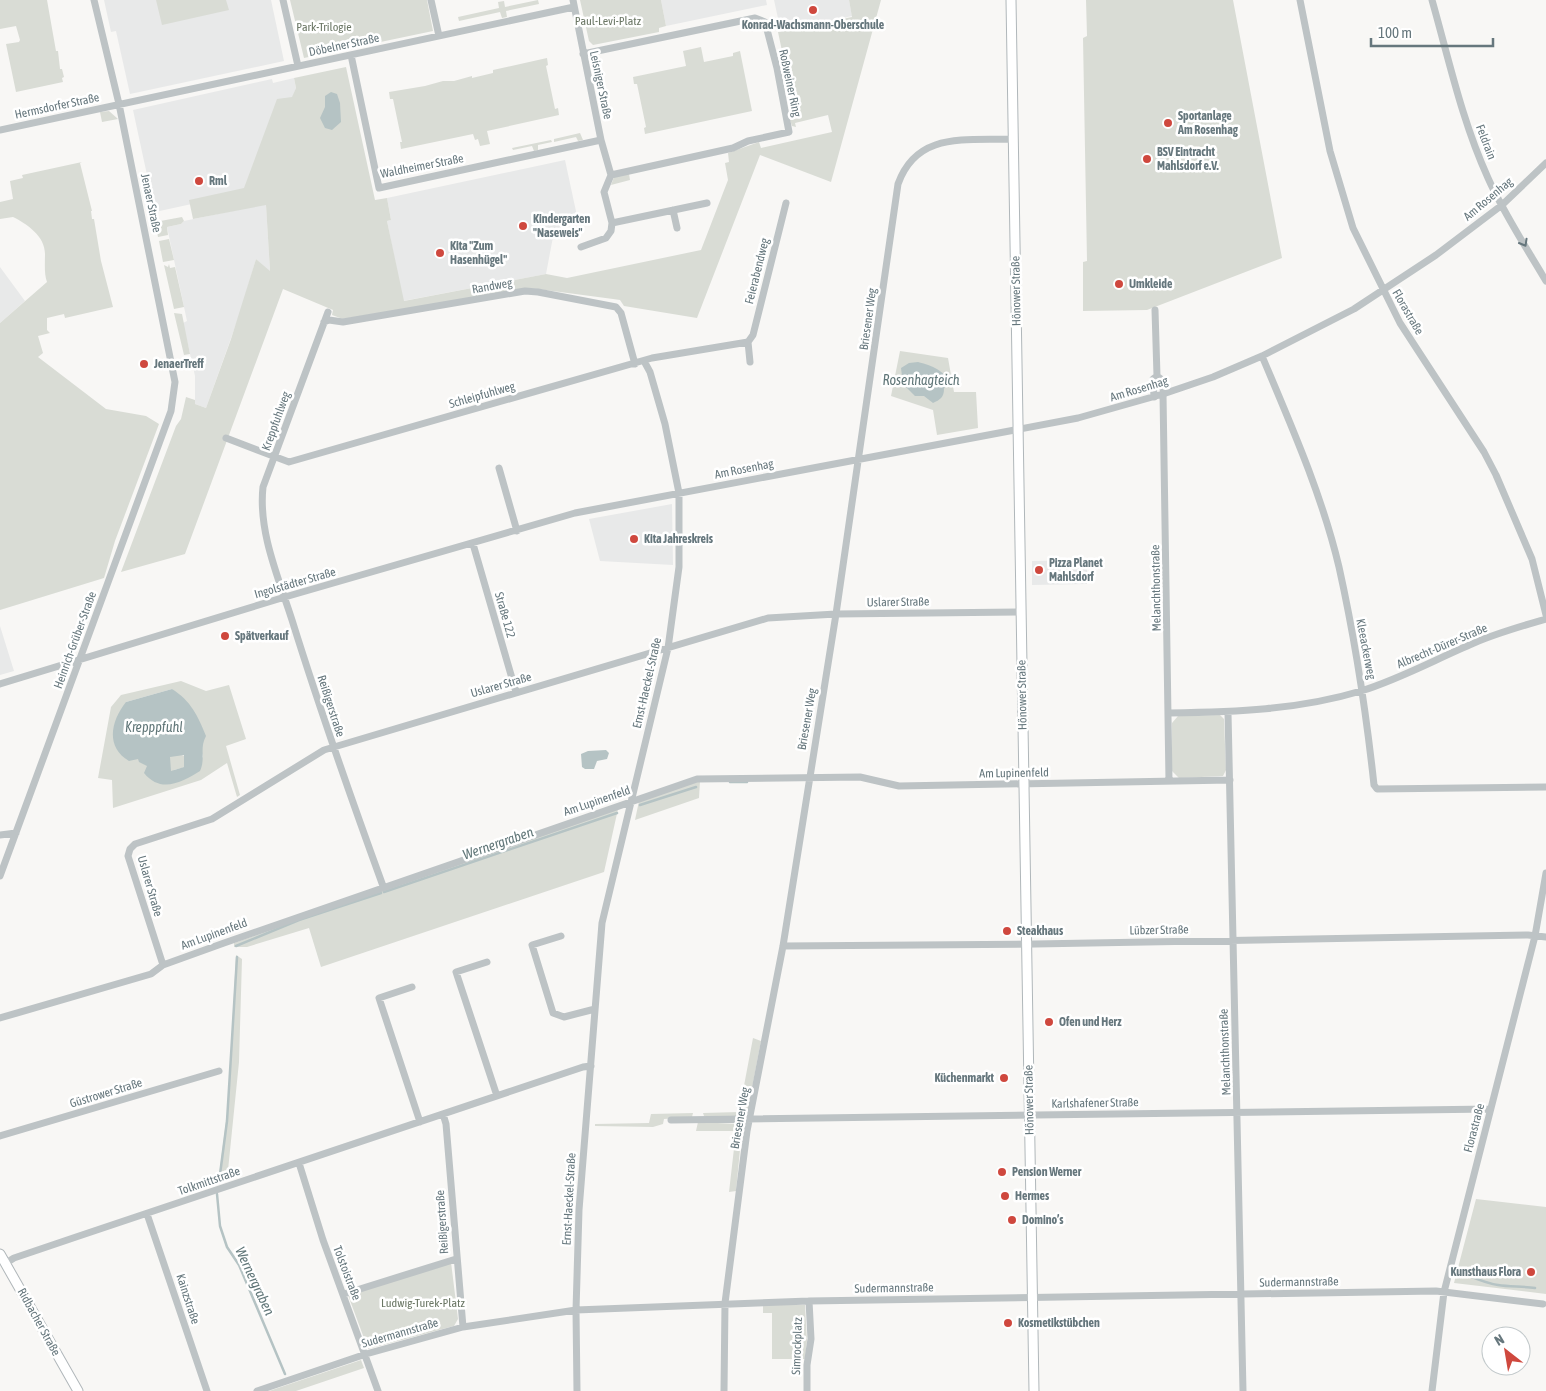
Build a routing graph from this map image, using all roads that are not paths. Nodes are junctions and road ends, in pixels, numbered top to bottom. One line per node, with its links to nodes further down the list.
1 (94, 0): 12 (street, Jenaer Straße)
2 (283, 0): 11 (street)
3 (431, 0): 8 (street)
4 (1011, 0): 14 (main road, Hönower Straße)
5 (1300, 0): 26 (street, Florastraße)
6 (1432, 0): 20 (street, Feldrain)
7 (573, 4): 8 (street, Döbelner Straße); 10 (street, Leisniger Straße)
8 (439, 36): 9 (street, Döbelner Straße)
9 (351, 54): 11 (street, Döbelner Straße); 15 (street, Waldheimer Straße)
10 (583, 54): 15 (street, Leisniger Straße); 17 (street, Roßweiner Ring)
11 (298, 66): 12 (street, Döbelner Straße)
12 (119, 104): 13 (street, Hermsdorfer Straße); 38 (street, Jenaer Straße)
13 (0, 130)
14 (1012, 139): 39 (main road, Hönower Straße); 42 (street, Briesener Weg)
15 (601, 140): 17 (street, Leisniger Straße)
16 (1546, 163): 20 (street, Am Rosenhag)
17 (611, 175): 22 (street)
18 (707, 203): 21 (street)
19 (786, 203): 30 (street, Feierabendweg)
20 (1502, 205): 25 (street, Feldrain, one-way to 25); 26 (street, Am Rosenhag)
21 (673, 210): 22 (street); 23 (street)
22 (612, 223): 24 (street)
23 (677, 228)
24 (581, 247)
25 (1546, 281)
26 (1383, 291): 31 (street, Am Rosenhag); 51 (street, Florastraße)
27 (1155, 310): 35 (street, Melanchthonstraße)
28 (328, 312): 29 (street)
29 (324, 322): 34 (street, Randweg); 41 (street, Kreppfuhlweg)
30 (748, 342): 32 (street, Schleipfuhlweg); 33 (street)
31 (1262, 356): 36 (street, Am Rosenhag); 56 (street, Kleeackerweg)
32 (644, 361): 34 (street, Schleipfuhlweg); 44 (street, Ernst-Haeckel-Straße)
33 (750, 362)
34 (635, 364): 41 (street, Schleipfuhlweg)
35 (1157, 376): 36 (street, Melanchthonstraße); 37 (street, Melanchthonstraße)
36 (1164, 394): 37 (street, Am Rosenhag); 58 (street, Melanchthonstraße)
37 (1154, 396): 39 (street, Am Rosenhag)
38 (170, 411): 54 (street, Heinrich-Grüber-Straße)
39 (1018, 428): 42 (street, Am Rosenhag); 49 (main road, Hönower Straße)
40 (226, 438): 41 (street, Schleipfuhlweg)
41 (275, 456): 45 (street, Kreppfuhlweg)
42 (860, 458): 44 (street, Am Rosenhag); 50 (street, Briesener Weg)
43 (498, 468): 46 (street)
44 (679, 493): 46 (street, Ingolstädter Straße); 53 (street, Ernst-Haeckel-Straße)
45 (266, 529): 48 (street, Reißigerstraße)
46 (517, 531): 47 (street, Ingolstädter Straße)
47 (473, 544): 48 (street, Ingolstädter Straße); 57 (street, Straße 122)
48 (285, 597): 54 (street, Ingolstädter Straße); 60 (street, Reißigerstraße)
49 (1021, 612): 50 (street, Uslarer Straße); 64 (main road, Hönower Straße)
50 (836, 614): 53 (street, Uslarer Straße); 61 (street, Briesener Weg)
51 (1546, 615)
52 (1546, 619): 56 (street, Albrecht-Dürer-Straße)
53 (668, 648): 57 (street, Uslarer Straße); 66 (street, Ernst-Haeckel-Straße)
54 (80, 658): 55 (street, Ingolstädter Straße); 67 (street, Heinrich-Grüber-Straße)
55 (0, 684)
56 (1363, 690): 59 (street, Albrecht-Dürer-Straße); 65 (street, Kleeackerweg)
57 (516, 692): 60 (street, Uslarer Straße)
58 (1169, 713): 59 (street, Albrecht-Dürer-Straße); 63 (street, Melanchthonstraße)
59 (1228, 713): 62 (street, Melanchthonstraße)
60 (332, 747): 71 (street, Reißigerstraße); 79 (street, Uslarer Straße)
61 (808, 778): 64 (street, Am Lupinenfeld); 66 (street, Am Lupinenfeld); 77 (street, Briesener Weg)
62 (1230, 780): 63 (street, Am Lupinenfeld); 75 (street, Melanchthonstraße)
63 (1169, 781): 64 (street, Am Lupinenfeld)
64 (1023, 784): 76 (main road, Hönower Straße)
65 (1546, 787)
66 (631, 801): 71 (street, Am Lupinenfeld); 81 (street, Ernst-Haeckel-Straße)
67 (16, 833): 68 (street); 70 (street, Heinrich-Grüber-Straße)
68 (0, 835)
69 (1546, 873): 73 (street, Florastraße)
70 (0, 876)
71 (383, 886): 79 (street, Am Lupinenfeld)
72 (561, 936): 81 (street)
73 (1535, 936): 74 (street, Lübzer Straße); 75 (street, Lübzer Straße); 86 (street, Florastraße)
74 (1546, 937)
75 (1234, 940): 76 (street, Lübzer Straße); 87 (street, Melanchthonstraße)
76 (1026, 944): 77 (street, Lübzer Straße); 89 (main road, Hönower Straße)
77 (782, 946): 91 (street, Briesener Weg)
78 (487, 962): 85 (street)
79 (162, 965): 82 (street, Am Lupinenfeld)
80 (412, 986): 92 (street)
81 (595, 1009): 83 (street, Ernst-Haeckel-Straße)
82 (0, 1018)
83 (591, 1066): 85 (street, Tolkmittstraße); 106 (street, Ernst-Haeckel-Straße)
84 (219, 1071): 93 (street, Güstrower Straße)
85 (497, 1096): 88 (street, Tolkmittstraße)
86 (1490, 1109): 87 (street, Karlshafener Straße); 99 (street, Florastraße)
87 (1238, 1111): 89 (street, Karlshafener Straße); 101 (street, Melanchthonstraße)
88 (443, 1114): 92 (street, Tolkmittstraße); 97 (street, Reißigerstraße)
89 (1029, 1116): 91 (street, Karlshafener Straße); 102 (main road, Hönower Straße)
90 (671, 1120): 91 (street, Karlshafener Straße)
91 (750, 1120): 104 (street, Briesener Weg)
92 (420, 1122): 94 (street, Tolkmittstraße)
93 (0, 1136)
94 (299, 1163): 95 (street, Tolkmittstraße); 100 (street, Tolstoistraße)
95 (147, 1214): 98 (street, Tolkmittstraße); 110 (street, Kainzstraße)
96 (0, 1254): 98 (main road, Ridbacher Straße)
97 (456, 1259): 100 (street); 107 (street, Reißigerstraße)
98 (6, 1264): 109 (main road, Ridbacher Straße)
99 (1444, 1292): 101 (street, Sudermannstraße); 105 (street, Sudermannstraße); 118 (street, Florastraße)
100 (344, 1294): 108 (street, Tolstoistraße)
101 (1240, 1294): 102 (street, Sudermannstraße); 117 (street, Melanchthonstraße)
102 (1032, 1298): 103 (street, Sudermannstraße); 116 (main road, Hönower Straße)
103 (809, 1301): 104 (street, Sudermannstraße); 115 (street, Simrockplatz)
104 (725, 1303): 106 (street, Sudermannstraße); 114 (street, Briesener Weg)
105 (1542, 1304)
106 (576, 1310): 107 (street, Sudermannstraße); 113 (street, Ernst-Haeckel-Straße)
107 (463, 1327): 108 (street, Sudermannstraße)
108 (366, 1354): 111 (street, Sudermannstraße); 112 (street, Tolstoistraße)
109 (78, 1391)
110 (206, 1391)
111 (257, 1391)
112 (378, 1391)
113 (577, 1391)
114 (724, 1391)
115 (808, 1391)
116 (1034, 1391)
117 (1243, 1391)
118 (1432, 1391)

